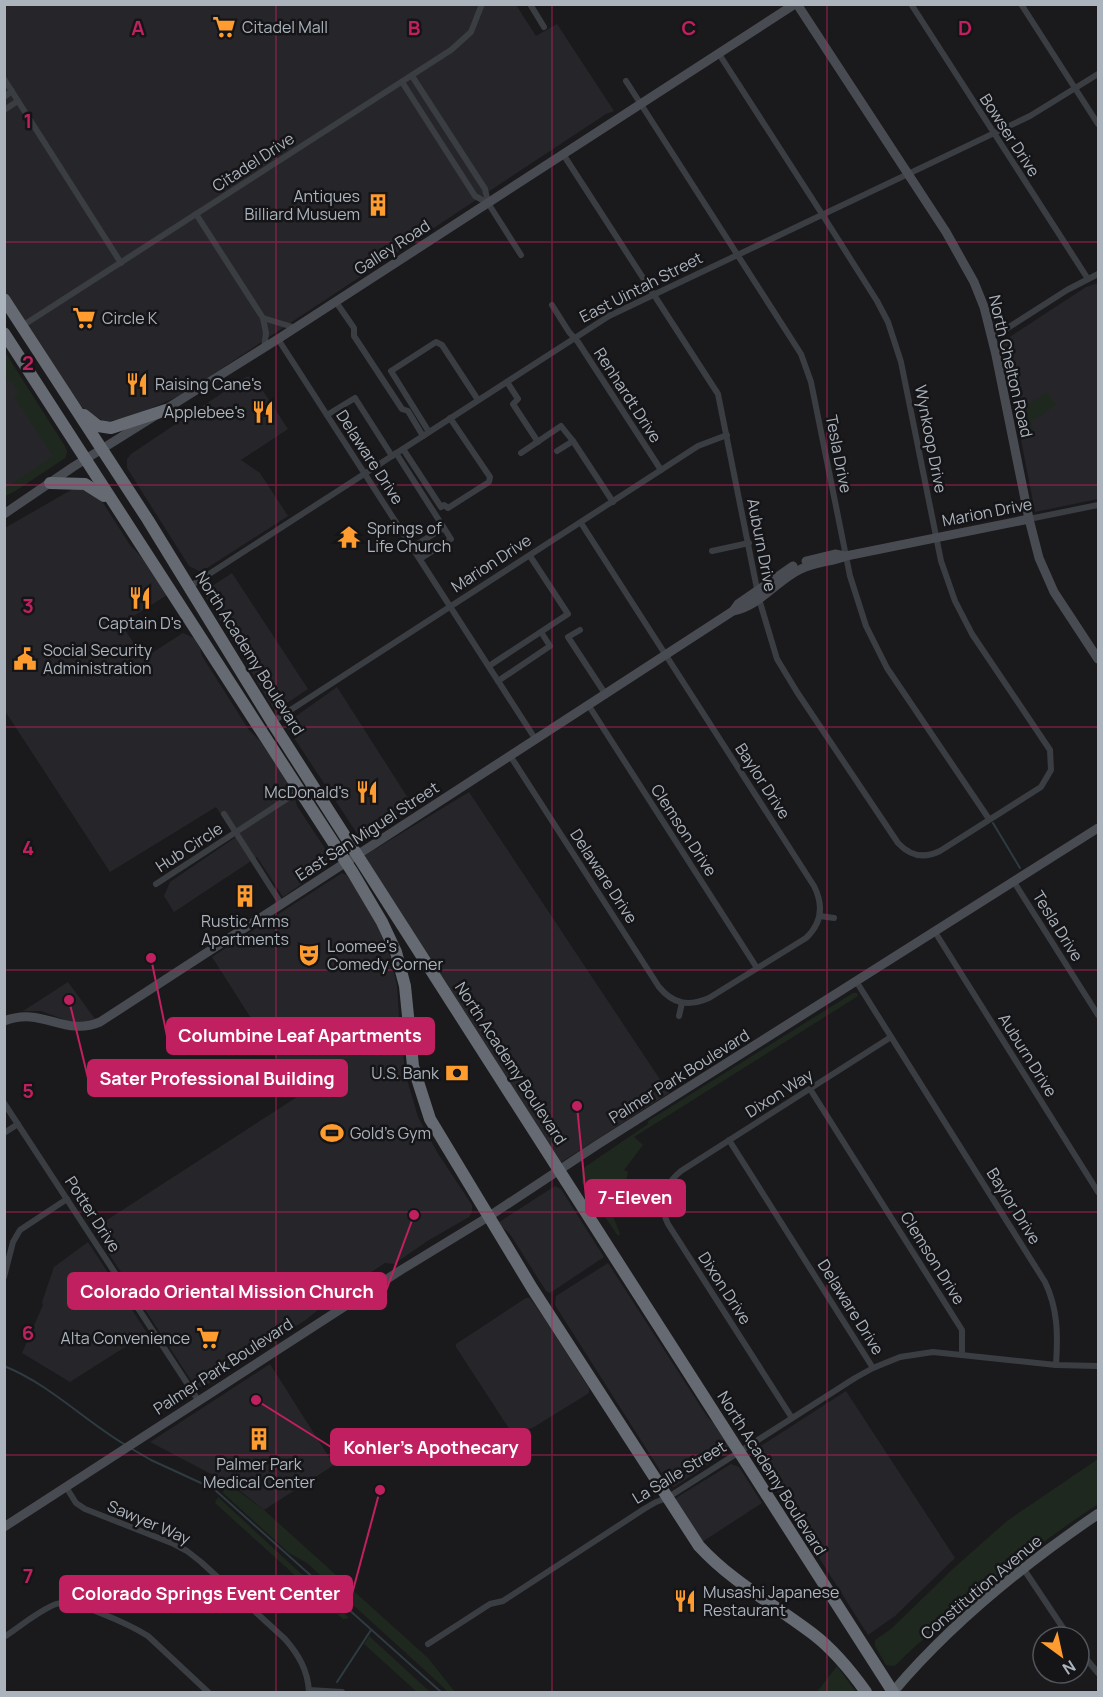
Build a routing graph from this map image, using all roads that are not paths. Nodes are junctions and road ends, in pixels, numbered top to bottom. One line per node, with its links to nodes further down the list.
1 (482, 4): 9 (street, Citadel Drive)
2 (530, 4): 6 (street)
3 (796, 4): 7 (main road, Galley Road); 22 (main road, North Chelton Road)
4 (911, 4): 20 (street, Bowser Drive)
5 (1021, 4): 13 (street)
6 (544, 27)
7 (719, 54): 17 (main road, Galley Road); 25 (street, Wynkoop Drive)
8 (1098, 74): 13 (street, East Uintah Street)
9 (412, 76): 12 (street, Citadel Drive); 23 (street)
10 (4, 79): 14 (street)
11 (626, 81): 17 (street, Tesla Drive)
12 (402, 82): 23 (street); 24 (street, Citadel Drive)
13 (1076, 89): 19 (street); 20 (street, East Uintah Street)
14 (12, 92): 15 (street); 16 (street)
15 (4, 97)
16 (18, 101): 18 (street); 28 (street)
17 (641, 104): 21 (main road, Galley Road); 26 (street, Tesla Drive)
18 (4, 110)
19 (1098, 124)
20 (994, 133): 22 (street, East Uintah Street); 30 (street, Bowser Drive)
21 (563, 154): 23 (main road, Galley Road); 31 (street, Auburn Drive)
22 (908, 174): 25 (street, East Uintah Street); 41 (main road, North Chelton Road)
23 (488, 203): 27 (street); 33 (main road, Galley Road)
24 (196, 214): 28 (street, Citadel Drive); 35 (street)
25 (822, 214): 26 (street, East Uintah Street); 69 (street, Wynkoop Drive)
26 (738, 254): 31 (street, East Uintah Street); 74 (street, Tesla Drive)
27 (521, 255)
28 (121, 262): 36 (street, Citadel Drive)
29 (1098, 274): 30 (street)
30 (1088, 279): 41 (street)
31 (654, 293): 39 (street, East Uintah Street); 50 (street, Auburn Drive)
32 (4, 299): 36 (highway, North Academy Boulevard)
33 (336, 302): 37 (main road, Galley Road); 49 (street)
34 (552, 305): 39 (street, Renhardt Drive)
35 (263, 318): 37 (street); 42 (street)
36 (22, 326): 45 (highway, North Academy Boulevard)
37 (296, 328): 40 (main road, Galley Road)
38 (4, 333): 58 (highway, North Academy Boulevard)
39 (574, 338): 43 (street, East Uintah Street); 59 (street, Renhardt Drive)
40 (278, 339): 42 (main road, Galley Road); 47 (street, Delaware Drive)
41 (992, 339): 66 (main road, North Chelton Road)
42 (264, 348): 46 (main road, Galley Road)
43 (507, 382): 44 (street, East Uintah Street); 52 (street)
44 (478, 400): 48 (street, East Uintah Street); 49 (street)
45 (71, 402): 46 (highway); 54 (highway, North Academy Boulevard)
46 (166, 410): 54 (main road, Galley Road)
47 (327, 416): 57 (street); 60 (street, Delaware Drive)
48 (450, 418): 49 (street, East Uintah Street); 53 (street)
49 (426, 434): 53 (street, East Uintah Street)
50 (728, 435): 59 (street, Marion Drive); 70 (street, Auburn Drive)
51 (573, 441): 52 (street); 55 (street); 63 (street)
52 (538, 442): 56 (street)
53 (403, 448): 57 (street, East Uintah Street)
54 (102, 450): 58 (main road, Galley Road); 76 (highway, North Academy Boulevard)
55 (557, 452)
56 (521, 453)
57 (394, 454): 60 (street, East Uintah Street); 68 (street)
58 (85, 460): 61 (main road, Galley Road); 62 (highway, North Academy Boulevard)
59 (661, 470): 63 (street, Marion Drive)
60 (364, 474): 71 (street, Delaware Drive); 76 (street, East Uintah Street)
61 (50, 483): 62 (highway); 65 (main road, Galley Road)
62 (113, 502): 90 (highway, North Academy Boulevard)
63 (613, 502): 67 (street, Marion Drive)
64 (1098, 505): 66 (street, Marion Drive)
65 (4, 514)
66 (1029, 519): 69 (main road, Marion Drive); 82 (main road, North Chelton Road)
67 (581, 523): 73 (street, Marion Drive); 81 (street, Baylor Drive)
68 (444, 528): 71 (street); 75 (street)
69 (936, 537): 74 (main road, Marion Drive); 92 (street, Wynkoop Drive)
70 (749, 543): 72 (street); 77 (street, Auburn Drive)
71 (412, 547): 75 (street, Delaware Drive)
72 (712, 551)
73 (530, 556): 78 (street, Marion Drive); 80 (street)
74 (846, 556): 77 (main road, Marion Drive); 92 (street, Tesla Drive)
75 (420, 559): 78 (street, Delaware Drive)
76 (189, 587): 87 (highway, North Academy Boulevard)
77 (758, 594): 81 (main road, East San Miguel Street); 92 (street, Auburn Drive)
78 (451, 607): 83 (street, Delaware Drive); 87 (street, Marion Drive)
79 (579, 630): 85 (street)
80 (541, 632): 83 (street); 84 (street)
81 (667, 655): 85 (main road, East San Miguel Street); 100 (street, Baylor Drive)
82 (1098, 659)
83 (489, 666): 84 (street, Delaware Drive)
84 (498, 681): 88 (street, Delaware Drive)
85 (606, 695): 86 (main road, East San Miguel Street)
86 (589, 706): 88 (main road, East San Miguel Street); 103 (street, Clemson Drive)
87 (272, 722): 95 (highway, North Academy Boulevard)
88 (536, 740): 89 (main road, East San Miguel Street)
89 (511, 757): 95 (main road, East San Miguel Street); 105 (street, Delaware Drive)
90 (299, 791): 93 (street, Hub Circle); 96 (highway, North Academy Boulevard)
91 (224, 814): 93 (street, Hub Circle)
92 (989, 819)
93 (236, 832): 98 (street, Hub Circle); 99 (street, Hub Circle)
94 (1097, 832): 97 (main road, Palmer Park Boulevard)
95 (358, 855): 96 (main road, East San Miguel Street); 115 (highway, North Academy Boulevard)
96 (345, 862): 99 (main road, East San Miguel Street); 119 (highway, North Academy Boulevard)
97 (1014, 882): 102 (main road, Palmer Park Boulevard); 106 (street, Tesla Drive)
98 (156, 884)
99 (282, 905): 108 (main road, East San Miguel Street)
100 (820, 916): 101 (street); 103 (street)
101 (834, 918)
102 (935, 932): 104 (main road, Palmer Park Boulevard); 117 (street, Auburn Drive)
103 (758, 968): 105 (street)
104 (856, 981): 109 (street, Baylor Drive); 115 (main road, Palmer Park Boulevard)
105 (682, 1003): 107 (street)
106 (1098, 1015)
107 (679, 1016)
108 (4, 1021)
109 (891, 1037): 110 (street, Dixon Way); 122 (street, Baylor Drive)
110 (810, 1089): 114 (street, Dixon Way); 121 (street, Clemson Drive)
111 (4, 1103): 112 (street, Potter Drive)
112 (18, 1124): 113 (street); 118 (street, Potter Drive)
113 (4, 1133)
114 (729, 1140): 116 (street, Dixon Way); 124 (street, Delaware Drive)
115 (559, 1169): 119 (main road, Palmer Park Boulevard); 127 (highway, North Academy Boulevard)
116 (681, 1171): 126 (street, Dixon Drive)
117 (1098, 1192)
118 (67, 1199): 120 (street); 125 (street, Potter Drive)
119 (488, 1216): 125 (main road, Palmer Park Boulevard); 129 (highway, North Academy Boulevard)
120 (4, 1277)
121 (962, 1355): 122 (street, La Salle Street); 124 (street, La Salle Street)
122 (1056, 1365): 123 (street, La Salle Street)
123 (1098, 1366)
124 (873, 1368): 126 (street, La Salle Street)
125 (198, 1400): 128 (main road, Palmer Park Boulevard)
126 (792, 1418): 127 (street, La Salle Street)
127 (739, 1452): 129 (street, La Salle Street); 140 (highway, North Academy Boulevard)
128 (66, 1487): 131 (main road, Palmer Park Boulevard); 136 (street, Sawyer Way)
129 (667, 1498): 135 (street, La Salle Street); 139 (highway, North Academy Boulevard)
130 (1098, 1514): 132 (main road, Constitution Avenue)
131 (4, 1527)
132 (1023, 1568): 133 (street); 140 (main road, Constitution Avenue)
133 (1060, 1625)
134 (4, 1637): 137 (street)
135 (428, 1644)
136 (309, 1691): 138 (street)
137 (208, 1692)
138 (342, 1692)
139 (866, 1692)
140 (893, 1692)

